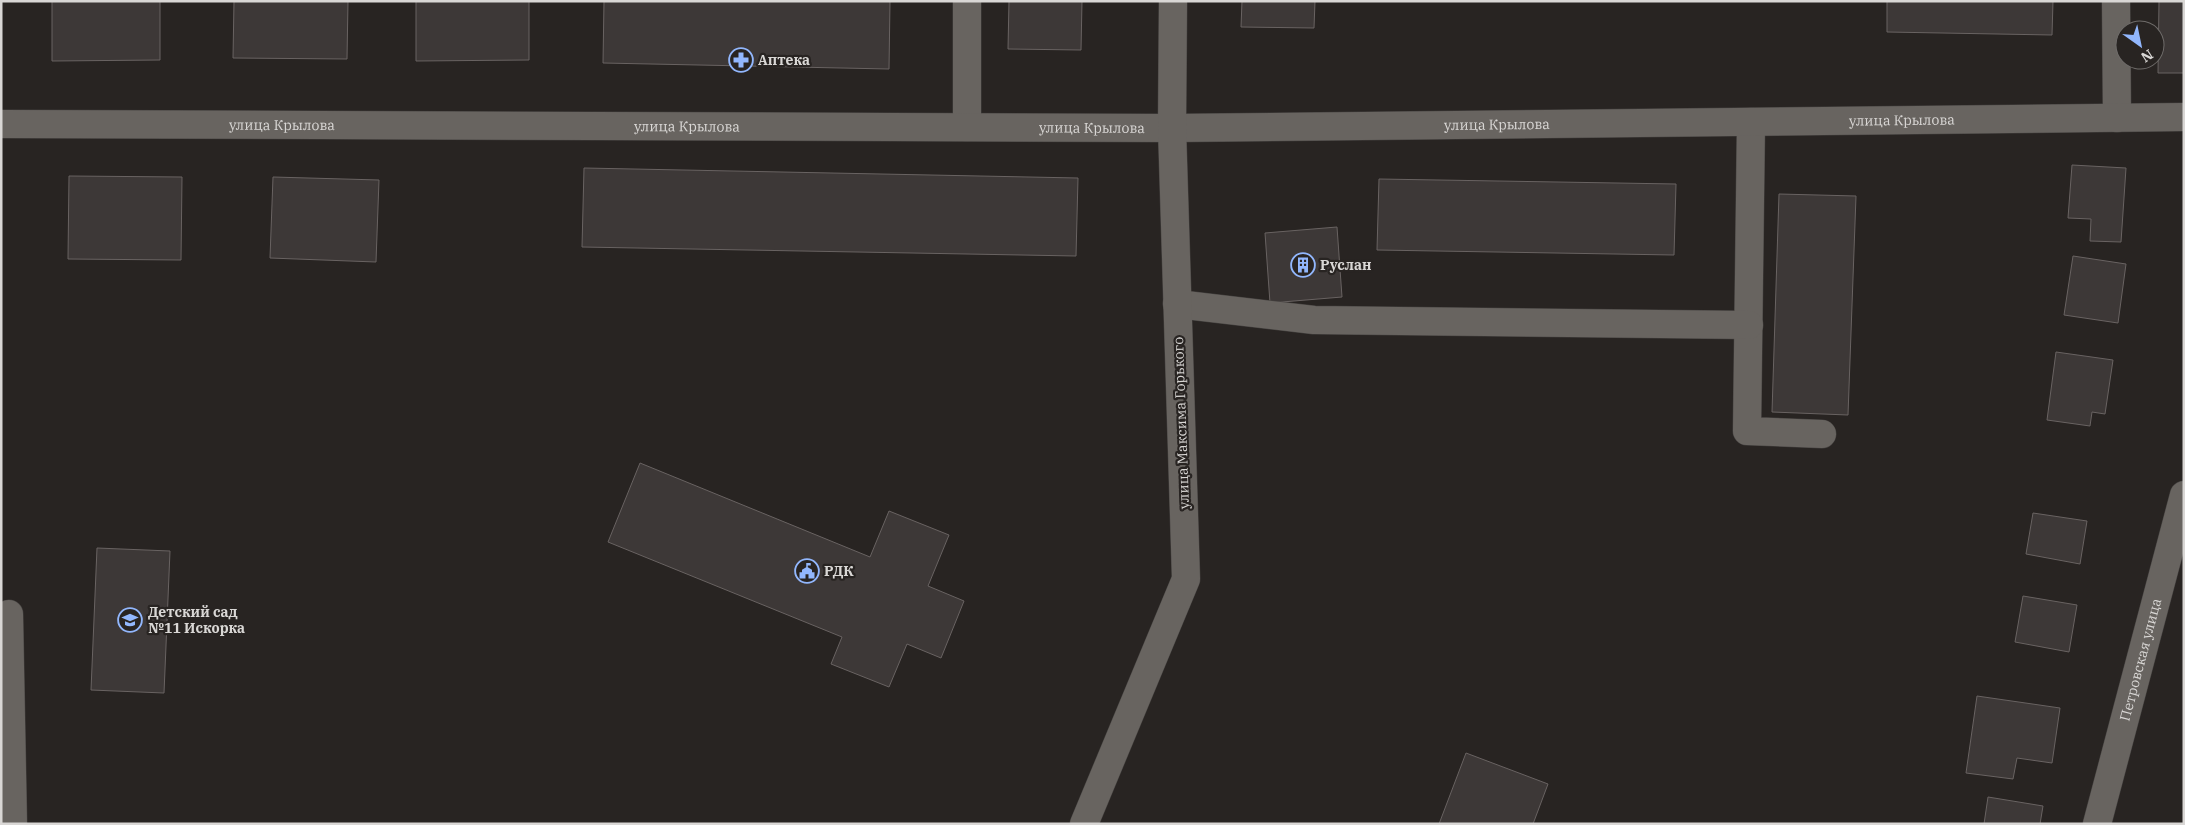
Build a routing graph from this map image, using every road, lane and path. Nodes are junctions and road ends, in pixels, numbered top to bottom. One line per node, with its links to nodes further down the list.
1 (967, 1): 8 (street)
2 (1173, 1): 9 (street, улица Максима Горького)
3 (2116, 1): 5 (street)
4 (2184, 117): 5 (street, улица Крылова)
5 (2117, 118): 6 (street, улица Крылова)
6 (1752, 122): 9 (street, улица Крылова); 11 (street)
7 (1, 124): 8 (street, улица Крылова)
8 (967, 127): 9 (street, улица Крылова)
9 (1172, 128): 10 (street, улица Максима Горького)
10 (1177, 304): 11 (street); 17 (street, улица Максима Горького)
11 (1749, 325): 12 (street)
12 (1822, 434)
13 (2184, 495): 14 (street, Петровская улица)
14 (2177, 549): 18 (street, Петровская улица)
15 (9, 614): 16 (street)
16 (12, 824)
17 (1084, 824)
18 (2097, 824)

